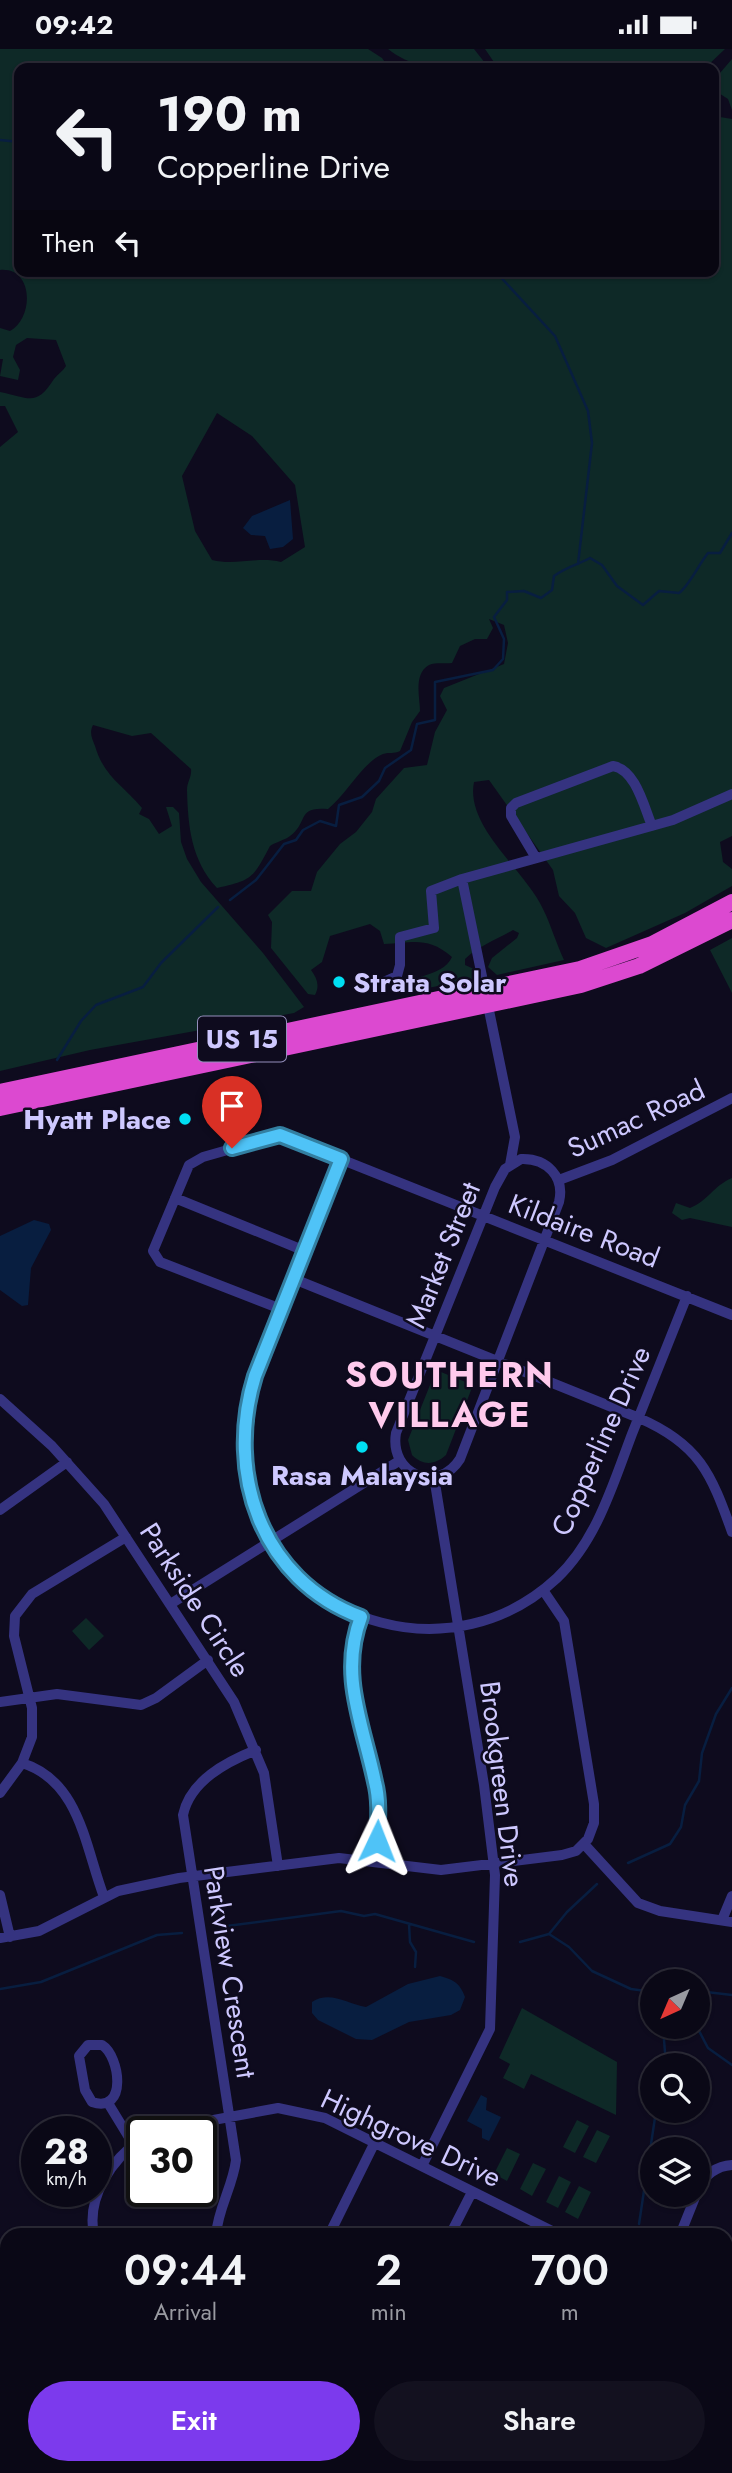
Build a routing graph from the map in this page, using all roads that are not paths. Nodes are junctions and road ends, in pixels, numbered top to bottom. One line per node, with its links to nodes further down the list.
1 (732, 794): 2 (street)
2 (652, 826): 3 (street); 3 (street)
3 (536, 858): 4 (street)
4 (462, 879): 7 (street); 8 (street, Market Street)
5 (732, 902): 8 (highway, US 15)
6 (732, 920): 8 (highway, US 15)
7 (377, 985)
8 (486, 998): 9 (highway, US 15); 11 (highway, US 15); 12 (street, Market Street)
9 (0, 1092)
10 (732, 1098): 16 (street, Sumac Road)
11 (0, 1108)
12 (515, 1137): 14 (street, Market Street); 15 (street, Market Street)
13 (341, 1159): 17 (street, Kildaire Road); 18 (street, Kildaire Road); 20 (street, Copperline Drive)
14 (534, 1161): 15 (street, Market Street); 16 (street, Market Street)
15 (510, 1164): 18 (street, Market Street)
16 (559, 1180): 19 (street)
17 (175, 1198): 20 (street); 23 (street, Kildaire Road)
18 (482, 1216): 19 (street, Kildaire Road); 25 (street, Market Street)
19 (544, 1241): 22 (street, Kildaire Road); 26 (street)
20 (305, 1251): 21 (street, Copperline Drive)
21 (294, 1279): 23 (street, Copperline Drive); 25 (street)
22 (687, 1296): 24 (street, Kildaire Road); 28 (street, Copperline Drive)
23 (281, 1310): 35 (street, Copperline Drive)
24 (732, 1315)
25 (435, 1335): 26 (street); 29 (street, Market Street)
26 (498, 1361): 28 (street); 31 (street)
27 (0, 1399): 30 (street, Parkside Circle)
28 (639, 1417): 33 (street); 36 (street, Copperline Drive)
29 (399, 1461): 31 (street); 35 (street)
30 (67, 1462): 32 (street); 34 (street, Parkside Circle)
31 (434, 1477): 39 (street, Brookgreen Drive)
32 (0, 1510)
33 (732, 1532)
34 (126, 1537): 37 (street, Parkside Circle); 41 (street)
35 (270, 1540): 37 (street); 38 (street, Copperline Drive)
36 (543, 1590): 39 (street, Copperline Drive); 46 (street)
37 (172, 1604): 40 (street, Parkside Circle)
38 (361, 1617): 39 (street, Copperline Drive); 47 (street)
39 (458, 1626): 48 (street, Brookgreen Drive)
40 (208, 1660): 41 (street); 43 (street, Parkside Circle)
41 (30, 1695): 42 (street); 44 (street)
42 (0, 1702)
43 (256, 1750): 49 (street, Parkside Circle); 50 (street, Parkview Crescent)
44 (22, 1763): 45 (street); 53 (street)
45 (0, 1793)
46 (584, 1843): 48 (street); 54 (street)
47 (375, 1861): 48 (street); 49 (street)
48 (495, 1864): 63 (street, Brookgreen Drive)
49 (278, 1866): 50 (street)
50 (191, 1877): 53 (street); 57 (street, Parkview Crescent)
51 (0, 1895): 55 (street)
52 (732, 1896): 54 (street)
53 (104, 1898): 55 (street)
54 (727, 1921)
55 (5, 1937)
56 (108, 2103): 56 (street); 59 (street)
57 (230, 2116): 58 (street, Highgrove Drive); 60 (street, Highgrove Drive); 68 (street, Parkview Crescent)
58 (217, 2119)
59 (126, 2126)
60 (374, 2144): 63 (street, Highgrove Drive); 69 (street)
61 (126, 2153): 67 (street)
62 (732, 2165): 64 (street)
63 (422, 2166): 65 (street, Highgrove Drive)
64 (710, 2174)
65 (472, 2192): 70 (street); 71 (street, Highgrove Drive)
66 (691, 2207): 72 (street)
67 (94, 2228)
68 (217, 2228)
69 (332, 2228)
70 (454, 2228)
71 (546, 2228)
72 (683, 2228)

